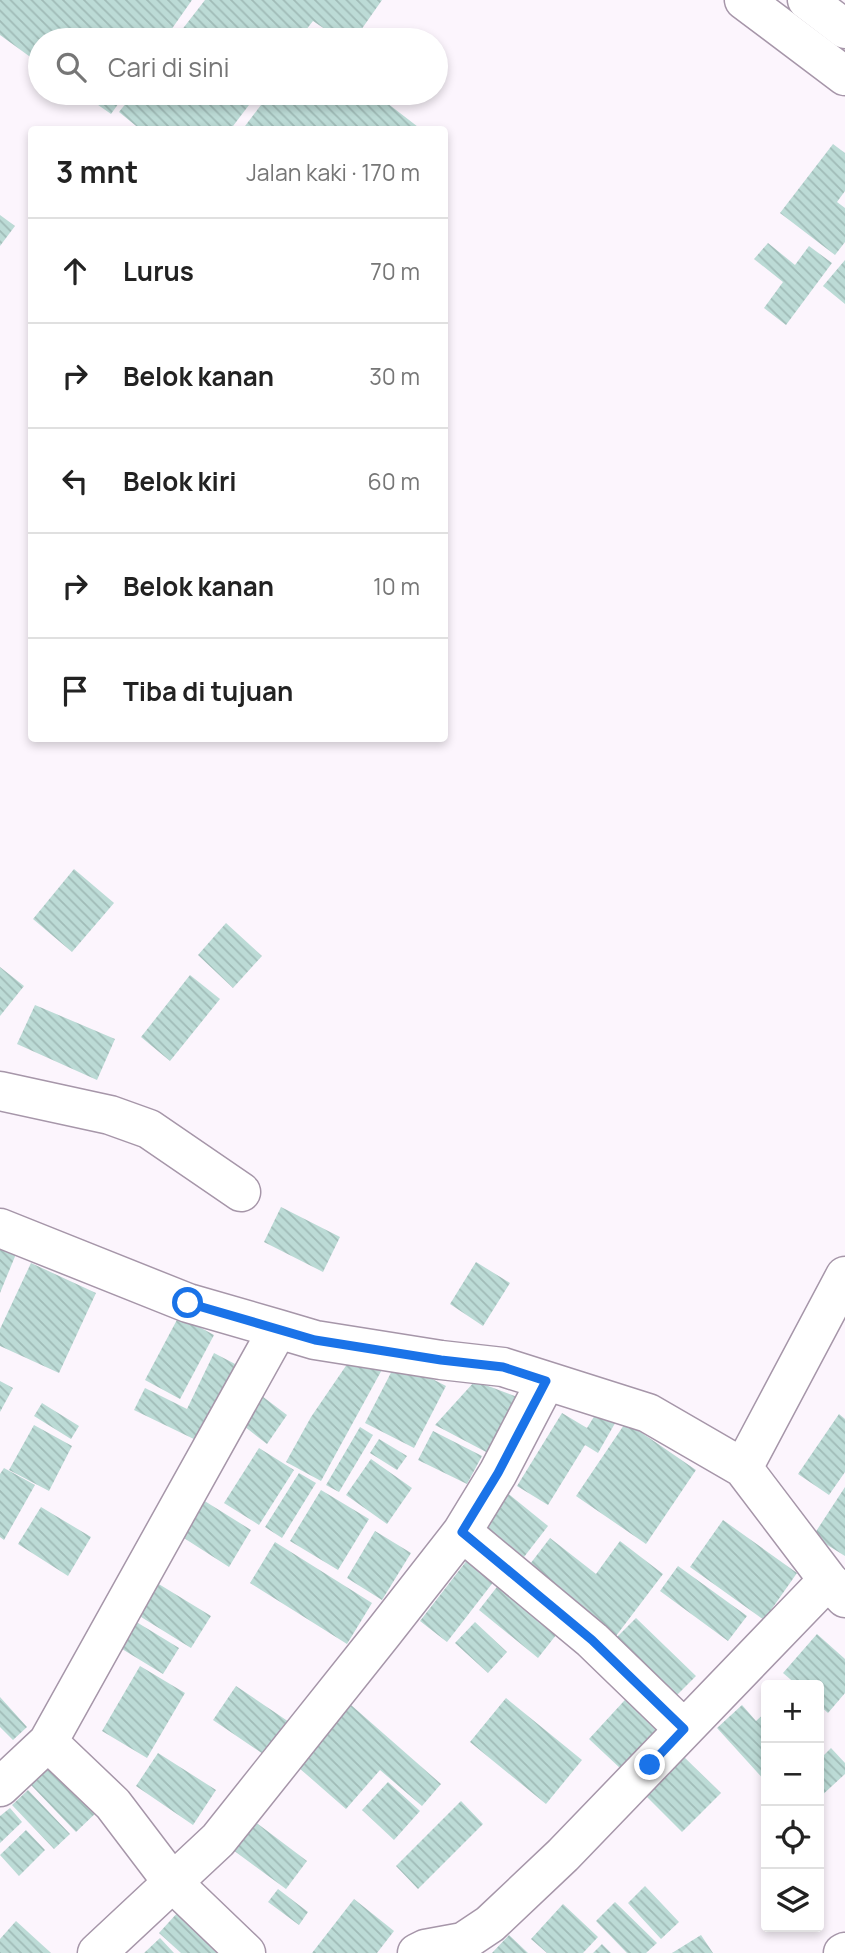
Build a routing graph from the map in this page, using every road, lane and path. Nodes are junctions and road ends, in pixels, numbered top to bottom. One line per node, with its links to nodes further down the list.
1 (744, 0): 4 (main road)
2 (807, 0): 3 (main road)
3 (845, 29)
4 (845, 76)
5 (0, 1091): 6 (main road)
6 (241, 1192)
7 (0, 1228): 9 (main road)
8 (845, 1276): 11 (main road)
9 (278, 1329): 10 (main road); 15 (main road)
10 (546, 1381): 11 (main road); 12 (main road)
11 (743, 1468): 13 (main road)
12 (462, 1532): 14 (main road); 17 (main road)
13 (836, 1589): 14 (main road)
14 (684, 1729): 20 (main road)
15 (48, 1742): 16 (main road); 17 (main road)
16 (0, 1787)
17 (173, 1883): 18 (main road); 19 (main road)
18 (97, 1953)
19 (246, 1953)
20 (417, 1953)

